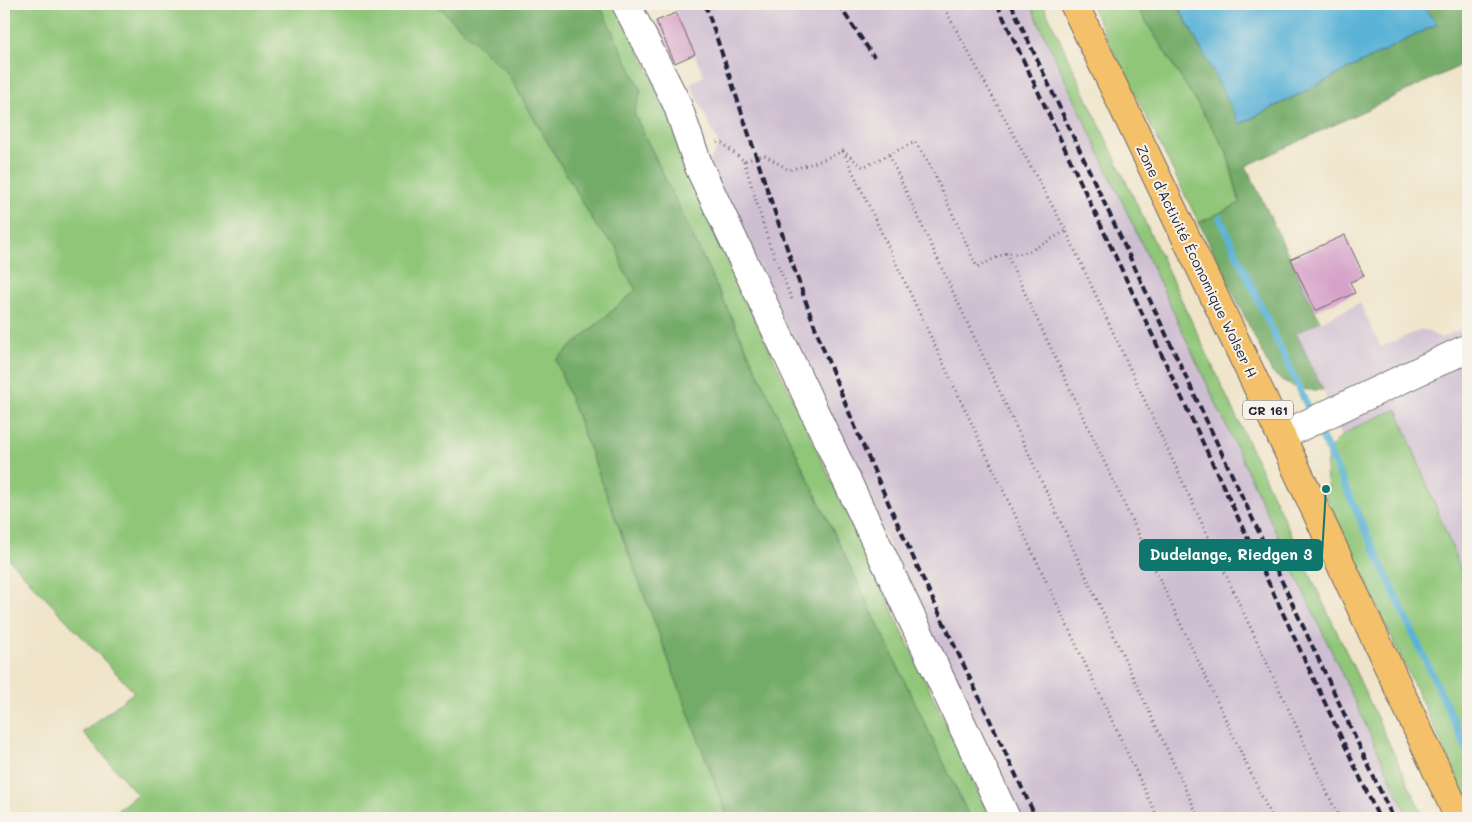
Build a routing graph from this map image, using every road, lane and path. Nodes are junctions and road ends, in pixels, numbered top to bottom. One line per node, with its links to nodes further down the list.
1 (626, 4): 4 (lane)
2 (942, 4): 7 (path)
3 (1074, 4): 10 (main road, Zone d'Activité Économique Wolser H / CR 161)
4 (692, 147): 5 (path); 11 (lane)
5 (843, 151): 6 (path); 12 (path)
6 (890, 155): 8 (path); 13 (path)
7 (1066, 231): 8 (path); 15 (path)
8 (1006, 252): 14 (path)
9 (1468, 348): 10 (lane)
10 (1281, 436): 16 (main road, Zone d'Activité Économique Wolser H / CR 161)
11 (1006, 818)
12 (1158, 818)
13 (1199, 818)
14 (1272, 818)
15 (1339, 818)
16 (1459, 818)

